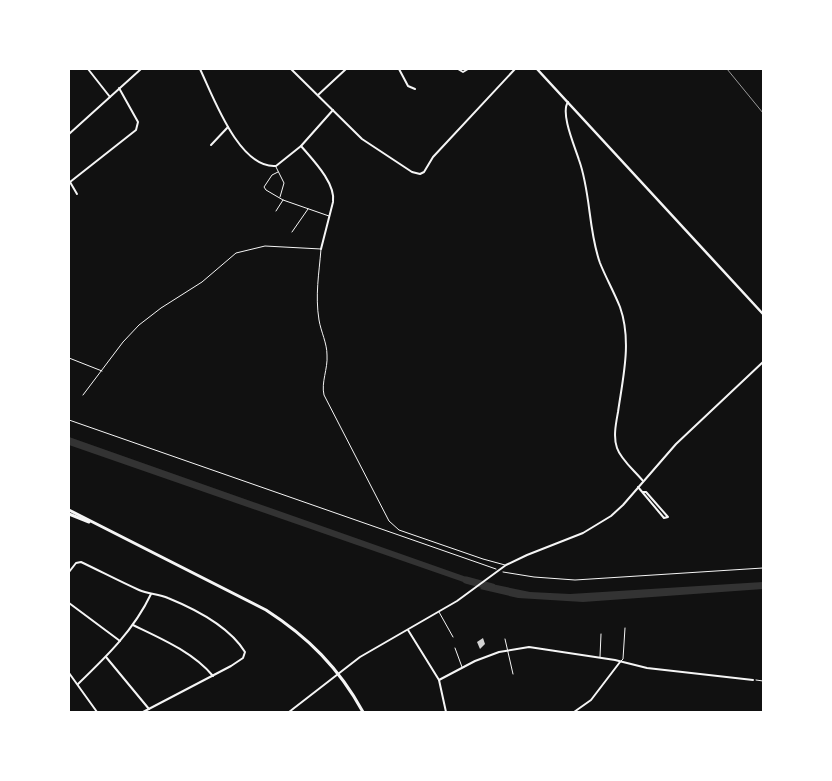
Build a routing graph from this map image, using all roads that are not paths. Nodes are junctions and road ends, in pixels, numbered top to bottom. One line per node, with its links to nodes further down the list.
1 (88, 69): 14 (street)
2 (141, 69): 11 (street)
3 (200, 69): 17 (street)
4 (291, 69): 13 (street)
5 (346, 69): 13 (street)
6 (399, 69): 12 (street)
7 (458, 69): 8 (street)
8 (468, 69)
9 (514, 69): 16 (street)
10 (537, 69): 15 (main road)
11 (119, 88): 14 (street); 23 (street)
12 (415, 90)
13 (318, 95): 16 (street)
14 (110, 97): 18 (street)
15 (568, 102): 32 (main road); 37 (street)
16 (333, 110): 20 (street)
17 (228, 127): 19 (street); 21 (street)
18 (69, 134)
19 (211, 145)
20 (301, 146): 21 (street); 29 (street)
21 (276, 166): 22 (lane)
22 (278, 172): 25 (lane); 25 (lane)
23 (69, 182): 24 (street)
24 (78, 194)
25 (280, 197): 26 (lane)
26 (283, 200): 27 (lane); 28 (lane)
27 (309, 208): 29 (lane); 30 (lane)
28 (276, 211)
29 (329, 216): 31 (street)
30 (292, 232)
31 (321, 249): 35 (lane); 43 (lane)
32 (763, 314)
33 (69, 358): 35 (lane)
34 (763, 362): 37 (street)
35 (102, 371): 36 (lane)
36 (83, 395)
37 (643, 481): 38 (street)
38 (638, 487): 39 (street); 43 (street)
39 (643, 492): 39 (street)
40 (69, 510): 42 (main road)
41 (69, 514): 42 (main road)
42 (94, 524): 62 (main road)
43 (506, 565): 47 (street)
44 (69, 572): 45 (street)
45 (151, 594): 48 (street); 64 (street)
46 (69, 603): 54 (street)
47 (439, 612): 50 (street); 52 (lane)
48 (132, 625): 54 (street); 64 (street)
49 (625, 628): 59 (lane)
50 (408, 630): 62 (street); 65 (street)
51 (601, 634): 58 (lane)
52 (453, 637)
53 (505, 639): 56 (lane)
54 (120, 641): 57 (street)
55 (455, 648): 60 (lane)
56 (508, 650): 58 (street); 60 (street); 63 (lane)
57 (106, 657): 67 (street); 68 (street)
58 (600, 658): 59 (street)
59 (620, 662): 66 (street); 74 (street)
60 (462, 668): 65 (street)
61 (69, 673): 67 (street)
62 (338, 673): 71 (street); 72 (main road)
63 (513, 674)
64 (212, 676): 68 (street)
65 (439, 680): 73 (street)
66 (753, 680)
67 (78, 684): 69 (street)
68 (148, 709): 70 (street)
69 (97, 712)
70 (143, 712)
71 (289, 712)
72 (362, 712)
73 (446, 712)
74 (574, 712)

